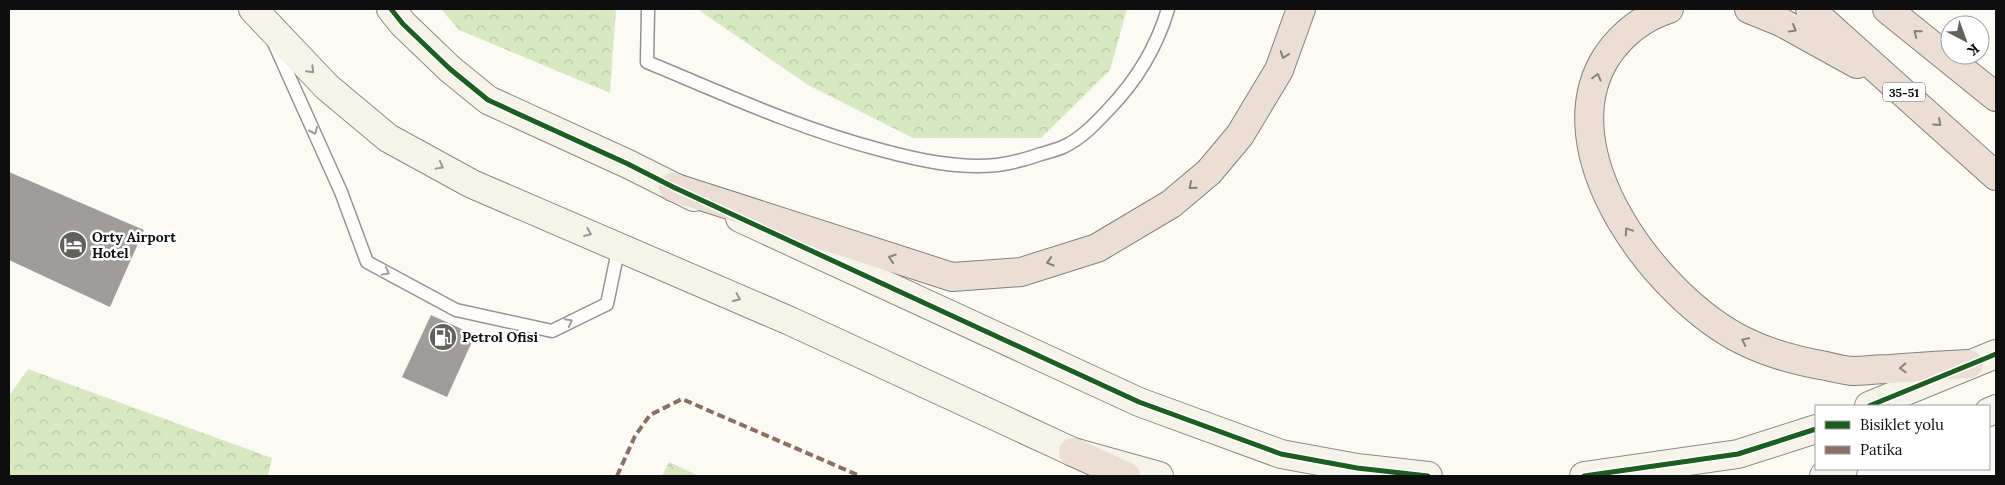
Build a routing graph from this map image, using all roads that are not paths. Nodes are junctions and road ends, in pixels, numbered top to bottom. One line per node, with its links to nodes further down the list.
1 (391, 9): 13 (street)
2 (648, 9): 3 (lane)
3 (1168, 9)
4 (1301, 9): 13 (highway, one-way to 13)
5 (1669, 9): 16 (highway, one-way to 5)
6 (1749, 9): 10 (highway, one-way to 10)
7 (1810, 9): 10 (highway, 35-51)
8 (1887, 9): 11 (highway, one-way to 8)
9 (259, 16): 14 (street, one-way to 14); 14 (lane, one-way to 14)
10 (1900, 88): 12 (highway, 35-51, one-way to 12)
11 (1996, 96)
12 (1996, 176)
13 (672, 187): 23 (street)
14 (619, 246): 19 (street, one-way to 19)
15 (1996, 354): 16 (street)
16 (1969, 364): 17 (street)
17 (1871, 405)
18 (1815, 429): 24 (street)
19 (1073, 452): 21 (highway); 22 (street)
20 (1840, 470): 25 (street)
21 (1126, 476)
22 (1160, 476)
23 (1428, 476)
24 (1584, 476)
25 (1824, 476)

